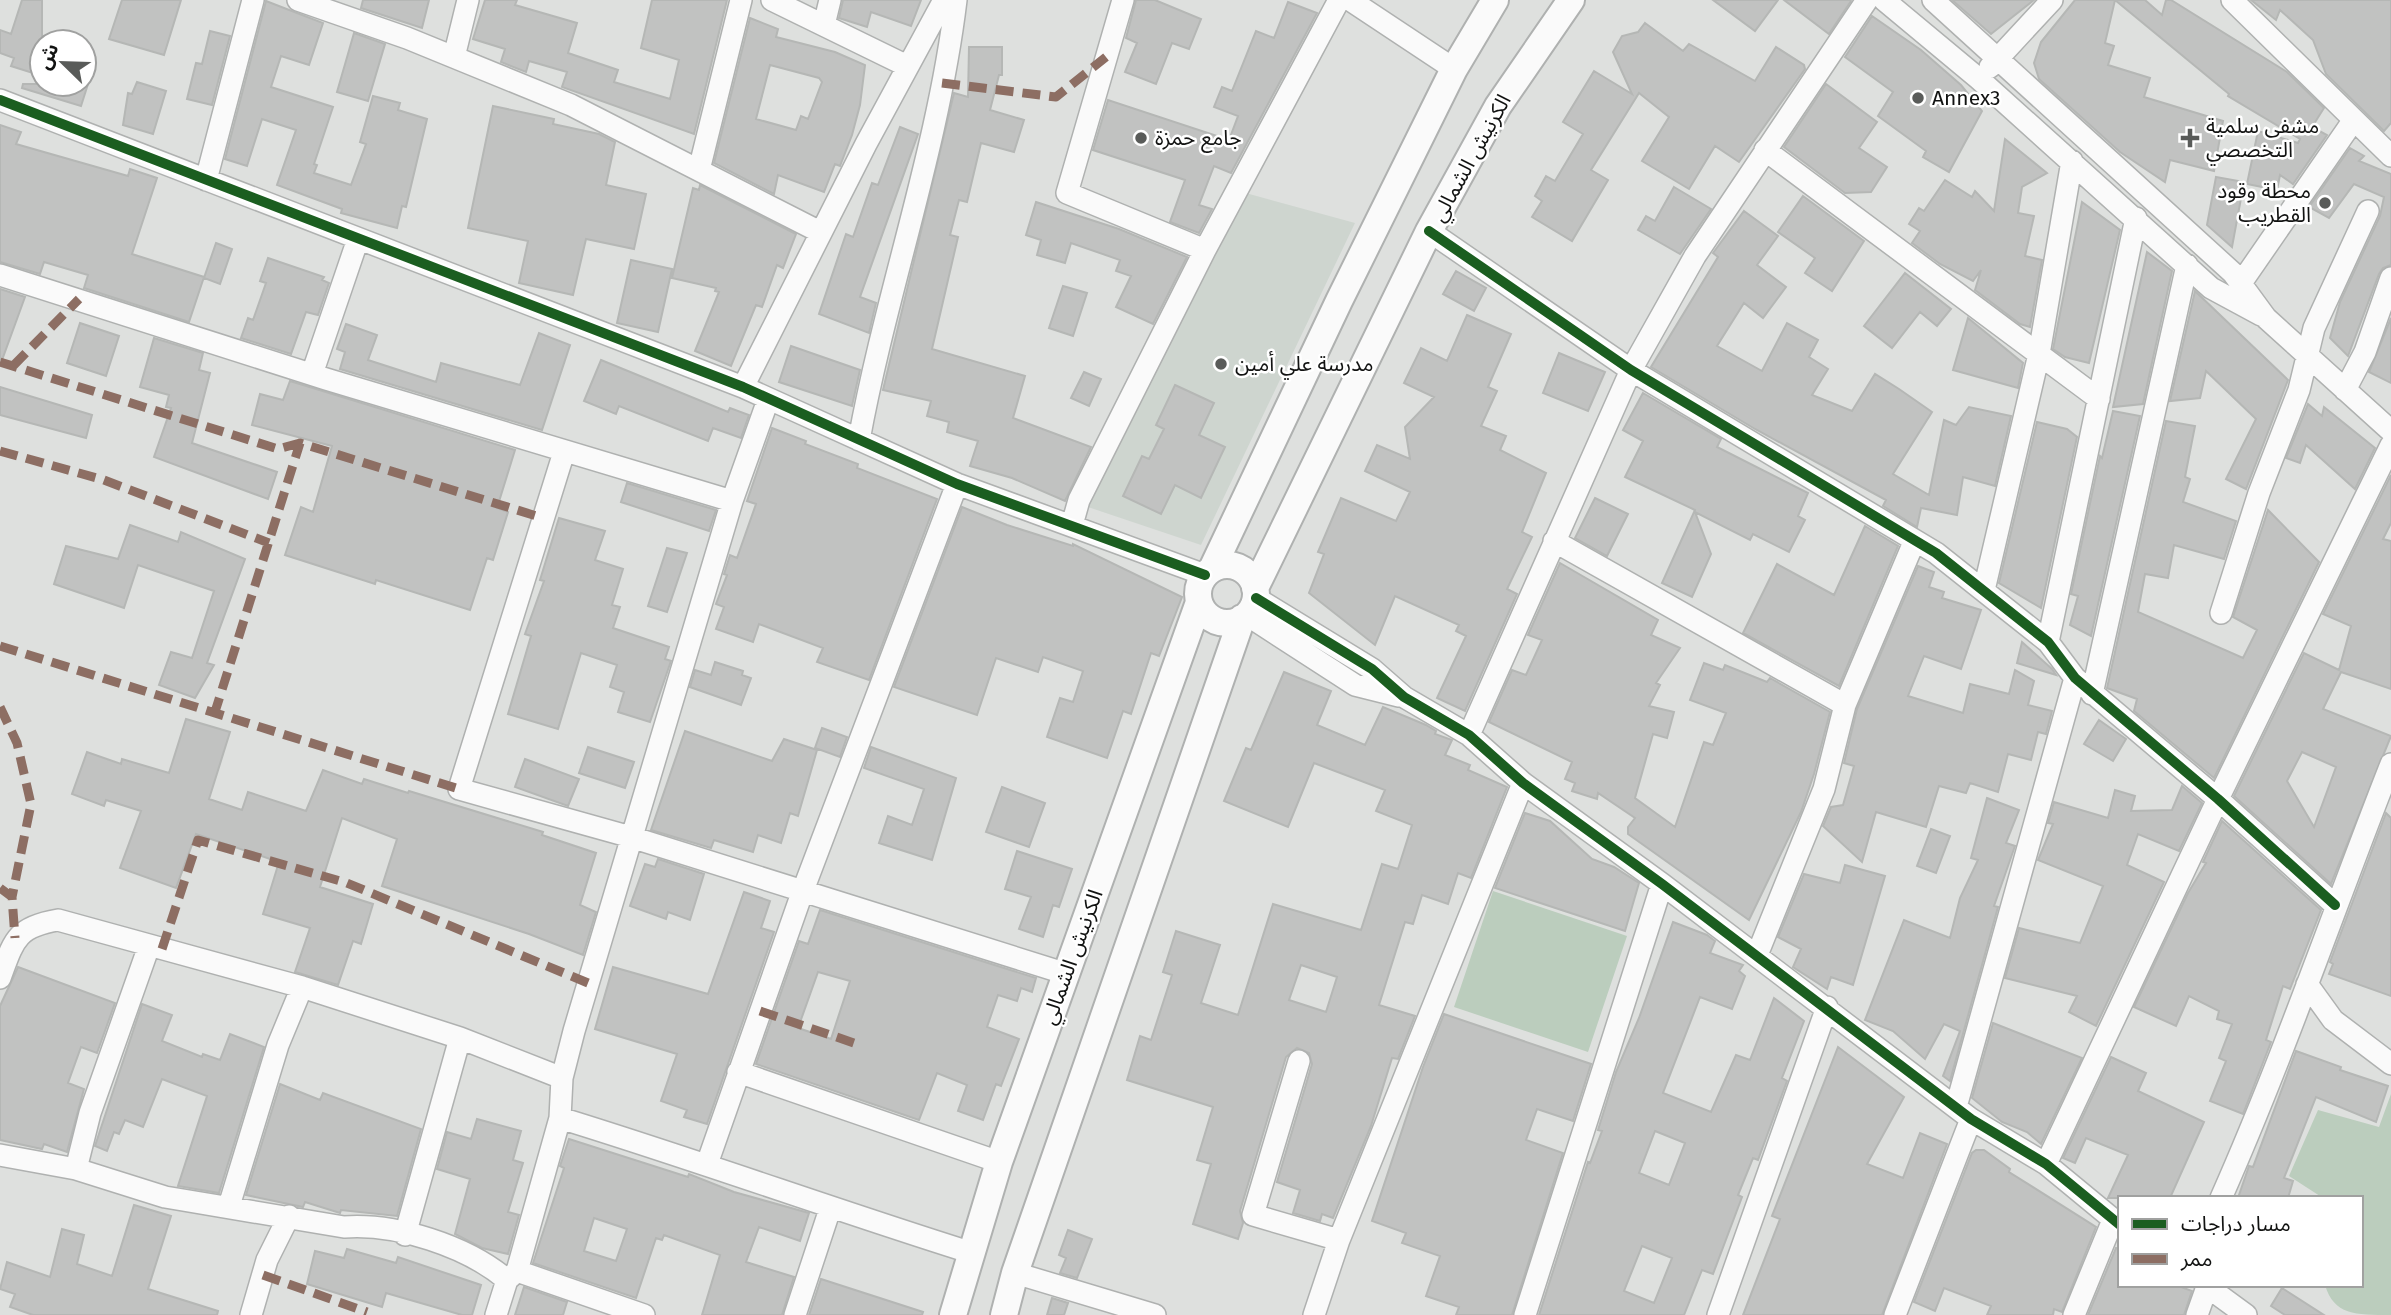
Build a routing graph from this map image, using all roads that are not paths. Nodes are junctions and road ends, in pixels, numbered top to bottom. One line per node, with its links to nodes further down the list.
1 (253, 0): 31 (street)
2 (298, 0): 20 (street)
3 (468, 0): 20 (street)
4 (741, 0): 30 (street)
5 (772, 0): 19 (street)
6 (830, 0): 19 (street)
7 (944, 0): 22 (street)
8 (956, 0): 52 (street)
9 (1123, 0): 37 (street)
10 (1339, 0): 37 (street)
11 (1350, 0): 23 (street)
12 (1495, 0): 23 (main road)
13 (1571, 0): 34 (main road, الكرنيش الشمالي)
14 (1867, 0): 27 (street)
15 (1884, 0): 24 (street)
16 (1933, 0): 21 (street)
17 (2052, 0): 21 (street)
18 (2232, 0): 26 (street)
19 (824, 25): 22 (street)
20 (454, 57): 30 (street)
21 (1998, 58): 24 (street); 41 (street)
22 (907, 66): 35 (street)
23 (1454, 69): 60 (main road)
24 (1979, 79): 29 (street)
25 (0, 100): 31 (street)
26 (2353, 121): 28 (street); 41 (street)
27 (1765, 150): 43 (street); 45 (street)
28 (2391, 156)
29 (2072, 161): 33 (street); 43 (street)
30 (699, 170): 35 (street)
31 (206, 180): 36 (street)
32 (2368, 211): 44 (street)
33 (2136, 218): 38 (street); 49 (street)
34 (1429, 231): 45 (street); 63 (main road, الكرنيش الشمالي)
35 (820, 232): 47 (street)
36 (358, 239): 46 (street); 47 (street)
37 (1205, 250): 57 (street)
38 (2187, 265): 42 (street); 67 (street)
39 (0, 275): 46 (street)
40 (2391, 278): 48 (street)
41 (2241, 283): 42 (street)
42 (2266, 318): 44 (street)
43 (2039, 354): 49 (street); 61 (street)
44 (2307, 355): 48 (street); 64 (street)
45 (1631, 369): 58 (street); 59 (street)
46 (312, 374): 54 (street)
47 (743, 387): 50 (street)
48 (2345, 390): 51 (street)
49 (2099, 399): 65 (street)
50 (768, 400): 52 (street); 56 (street)
51 (2391, 431)
52 (859, 440): 55 (street)
53 (2391, 444): 72 (street)
54 (564, 452): 56 (street); 73 (street)
55 (957, 484): 57 (street); 75 (street)
56 (732, 501): 73 (street)
57 (1072, 525): 60 (street)
58 (1554, 541): 68 (street); 69 (street)
59 (1914, 542): 61 (street); 68 (street)
60 (1209, 572): 62 (main road); 63 (main road)
61 (1984, 590): 65 (street)
62 (1199, 602): 63 (main road); 79 (main road, الكرنيش الشمالي)
63 (1250, 605): 69 (street); 104 (main road, الكرنيش الشمالي)
64 (2221, 613)
65 (2048, 642): 66 (street)
66 (2075, 678): 67 (street); 89 (street)
67 (2092, 694): 72 (street)
68 (1845, 705): 78 (street)
69 (1469, 736): 71 (street)
70 (2391, 764): 76 (street)
71 (1523, 783): 74 (street); 102 (street)
72 (2218, 799): 76 (street); 94 (street)
73 (631, 837): 75 (street); 88 (street)
74 (1662, 884): 78 (street); 116 (street)
75 (802, 893): 79 (street); 87 (street)
76 (2335, 905): 81 (street)
77 (149, 946): 80 (street); 82 (street); 95 (street)
78 (1757, 956): 83 (street)
79 (1067, 974): 92 (main road, الكرنيش الشمالي)
80 (0, 978)
81 (2306, 984): 86 (street); 96 (street)
82 (302, 987): 84 (street); 97 (street)
83 (1826, 1007): 89 (street); 117 (street)
84 (460, 1038): 88 (street); 101 (street)
85 (1299, 1060): 102 (street)
86 (2391, 1064)
87 (738, 1072): 92 (street); 93 (street)
88 (562, 1078): 90 (street)
89 (1964, 1113): 94 (street); 118 (street)
90 (560, 1118): 93 (street); 105 (street)
91 (0, 1155): 95 (street)
92 (999, 1162): 103 (main road, الكرنيش الشمالي)
93 (707, 1164): 98 (street)
94 (2046, 1164): 100 (street)
95 (76, 1169): 97 (street)
96 (2222, 1196)
97 (229, 1206): 99 (street)
98 (830, 1209): 103 (street); 111 (street)
99 (289, 1216): 101 (street); 108 (street)
100 (2116, 1223): 119 (street)
101 (405, 1235): 105 (street)
102 (1339, 1240): 115 (street)
103 (969, 1252): 112 (main road, الكرنيش الشمالي)
104 (1015, 1273): 113 (main road, الكرنيش الشمالي); 114 (street)
105 (512, 1275): 109 (street); 110 (street)
106 (2206, 1287): 120 (street)
107 (2207, 1287): 121 (street)
108 (251, 1315)
109 (496, 1315)
110 (644, 1315)
111 (795, 1315)
112 (953, 1315)
113 (1004, 1315)
114 (1155, 1315)
115 (1315, 1315)
116 (1525, 1315)
117 (1718, 1315)
118 (1895, 1315)
119 (2074, 1315)
120 (2197, 1315)
121 (2246, 1315)

